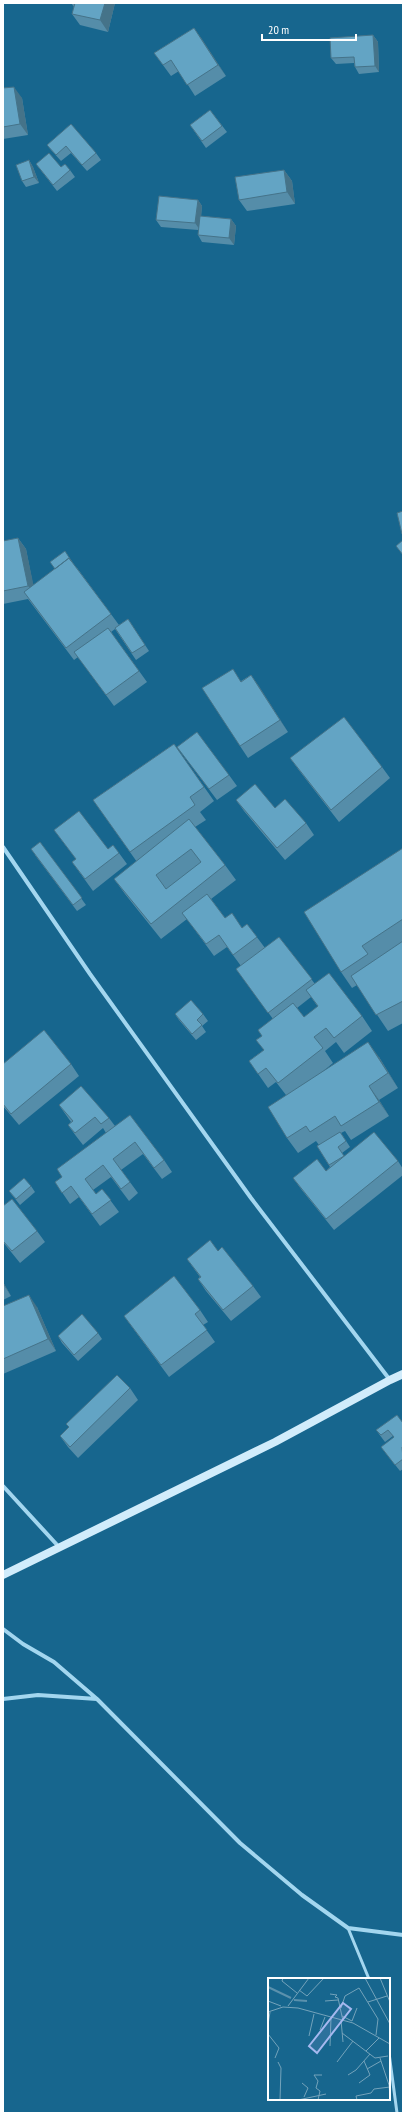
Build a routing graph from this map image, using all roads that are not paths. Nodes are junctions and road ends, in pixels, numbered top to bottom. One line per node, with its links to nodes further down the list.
1 (3, 847): 3 (street)
2 (403, 1374): 3 (street)
3 (390, 1380): 5 (street)
4 (3, 1486): 5 (street)
5 (59, 1547): 6 (street)
6 (3, 1576)
7 (3, 1629): 9 (street)
8 (3, 1699): 9 (street)
9 (97, 1699): 10 (street)
10 (348, 1928): 11 (street); 12 (lane)
11 (403, 1935)
12 (369, 1978)
13 (390, 2060): 14 (lane)
14 (397, 2113)

